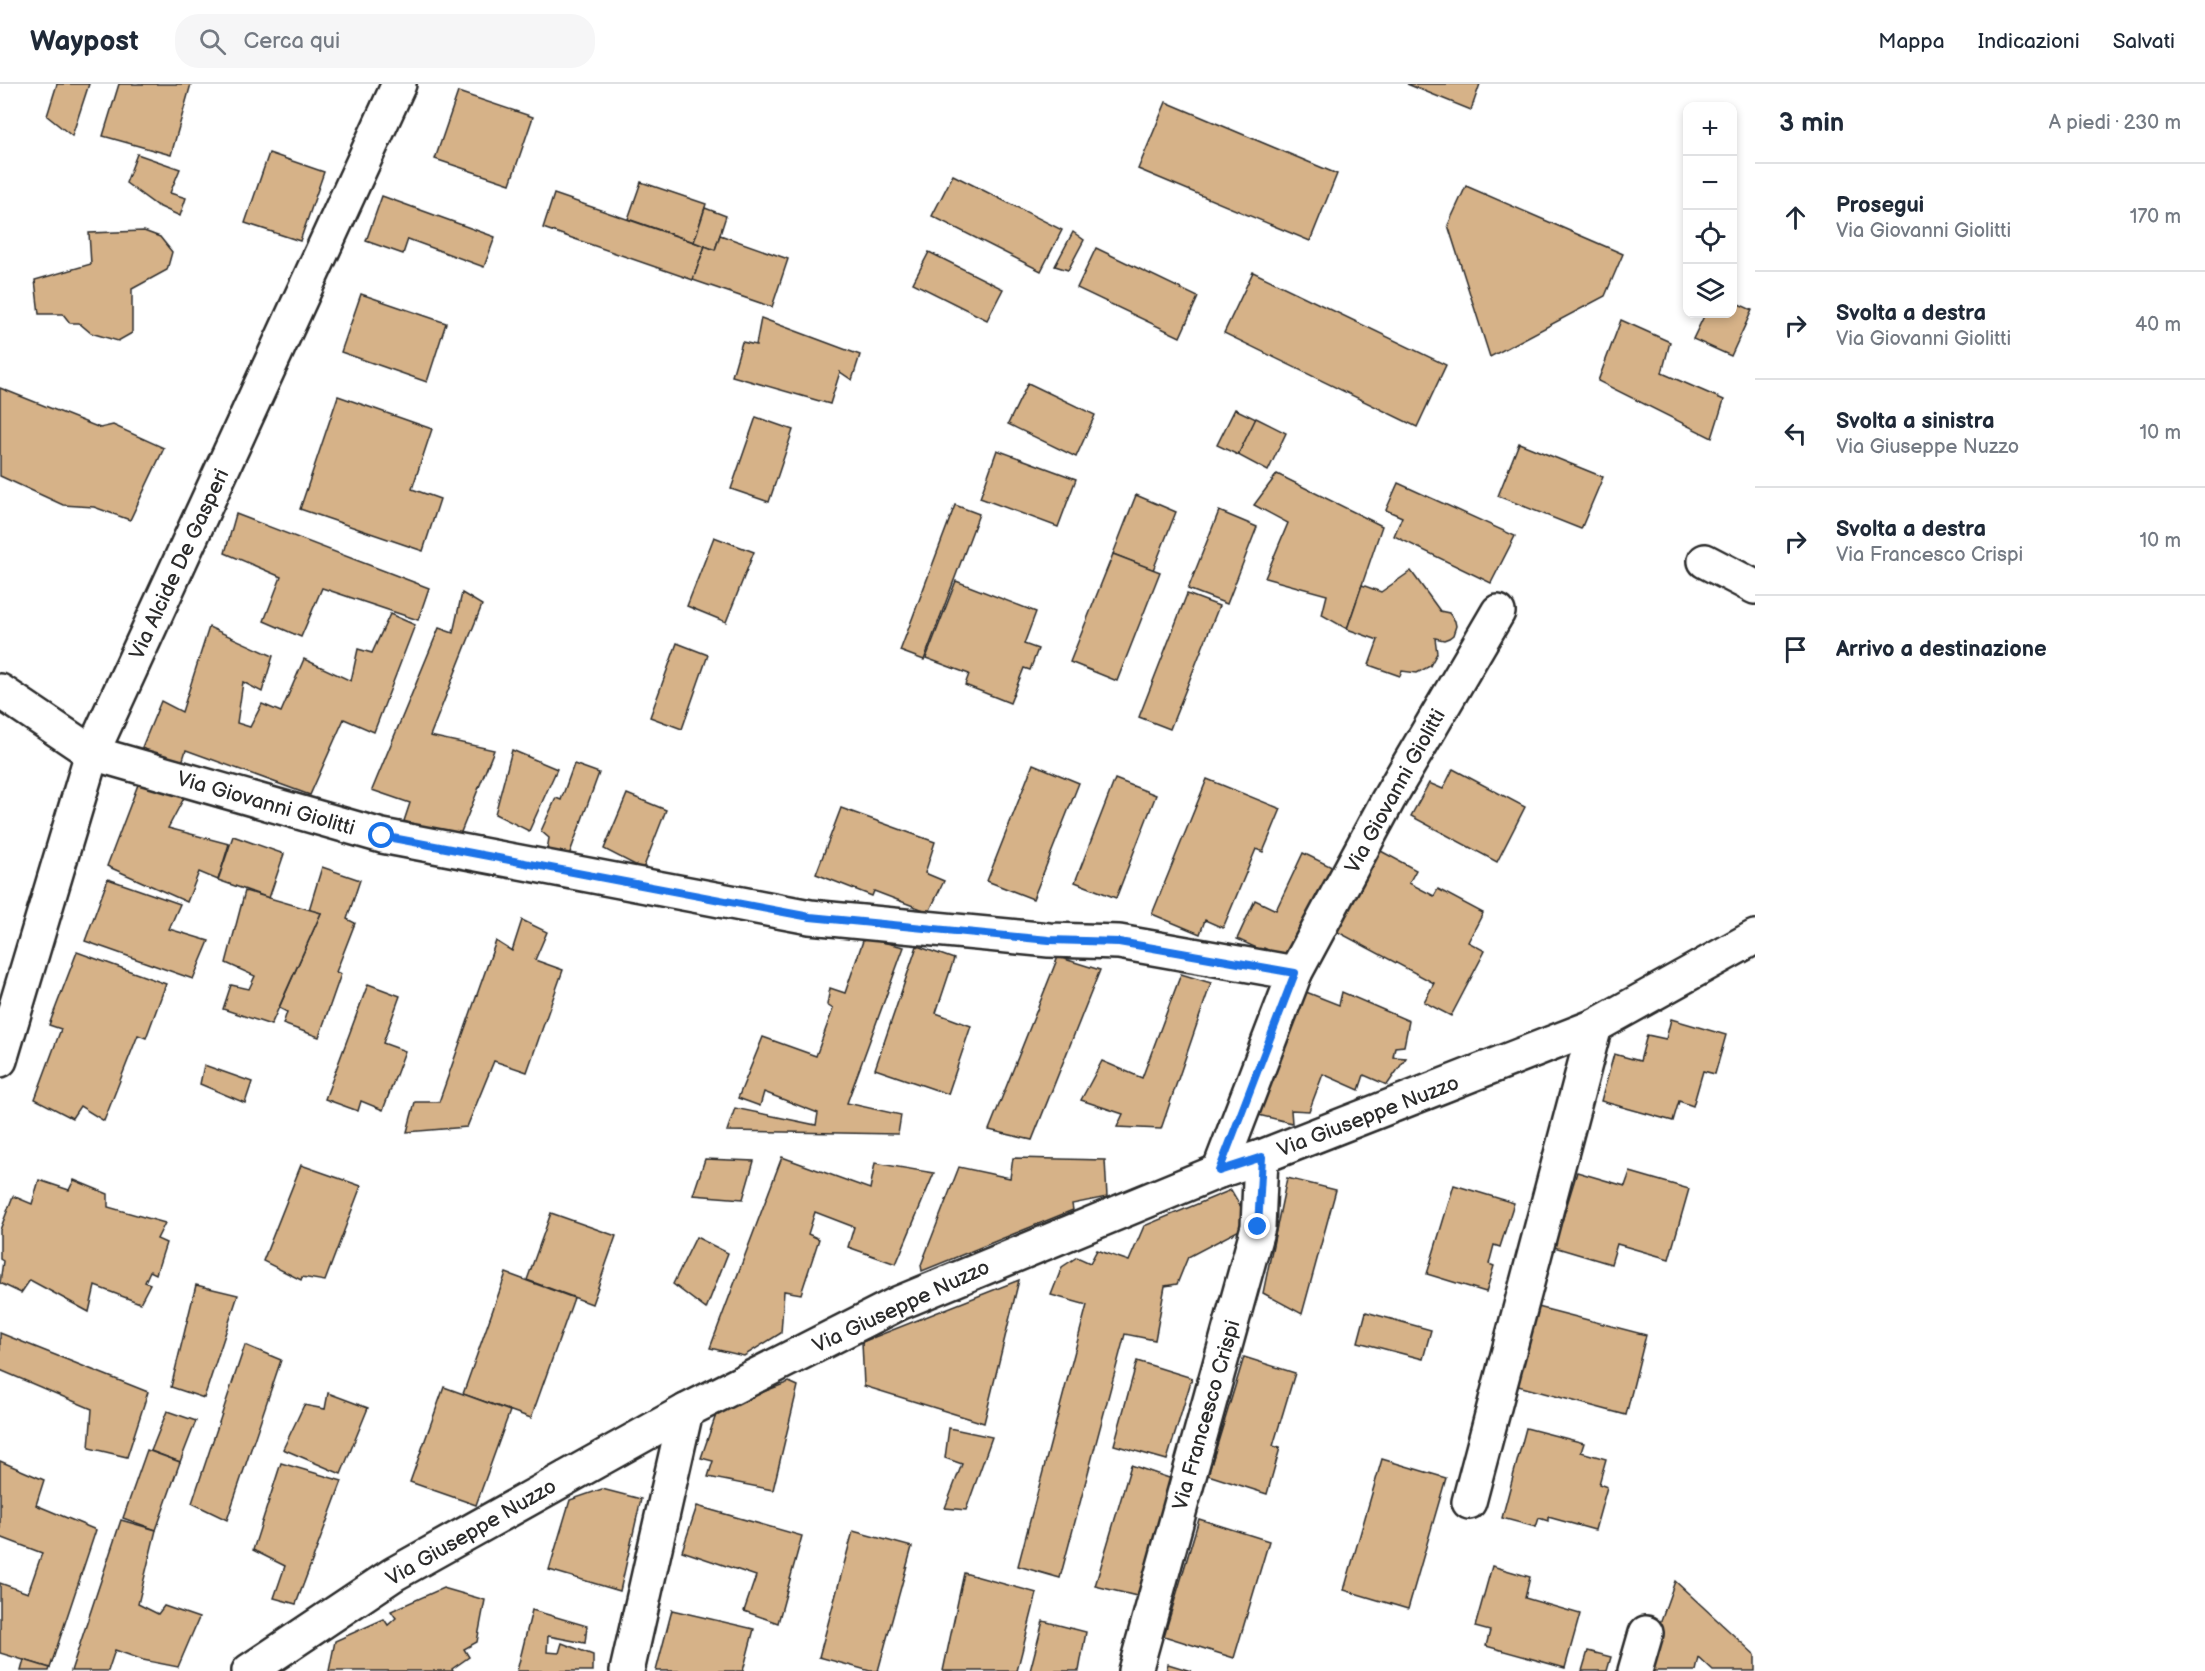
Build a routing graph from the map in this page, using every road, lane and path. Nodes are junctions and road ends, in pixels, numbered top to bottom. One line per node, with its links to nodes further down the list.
1 (399, 84): 6 (street, Via Alcide De Gasperi)
2 (1705, 561): 3 (street)
3 (1755, 587)
4 (1498, 612): 8 (street, Via Giovanni Giolitti)
5 (0, 691): 6 (street, Via Giovanni Giolitti)
6 (92, 753): 8 (street, Via Giovanni Giolitti); 10 (street, Via Alcide De Gasperi)
7 (1755, 937): 9 (street, Via Giuseppe Nuzzo)
8 (1295, 973): 12 (street, Via Giovanni Giolitti)
9 (1595, 1026): 11 (street, Via Giuseppe Nuzzo); 14 (street)
10 (0, 1060)
11 (1262, 1157): 12 (street, Via Giuseppe Nuzzo); 18 (street, Via Francesco Crispi)
12 (1219, 1171): 13 (street, Via Giuseppe Nuzzo)
13 (686, 1411): 16 (street, Via Giuseppe Nuzzo); 17 (street)
14 (1469, 1502)
15 (1646, 1633): 19 (street)
16 (249, 1671)
17 (627, 1671)
18 (1135, 1671)
19 (1635, 1671)

